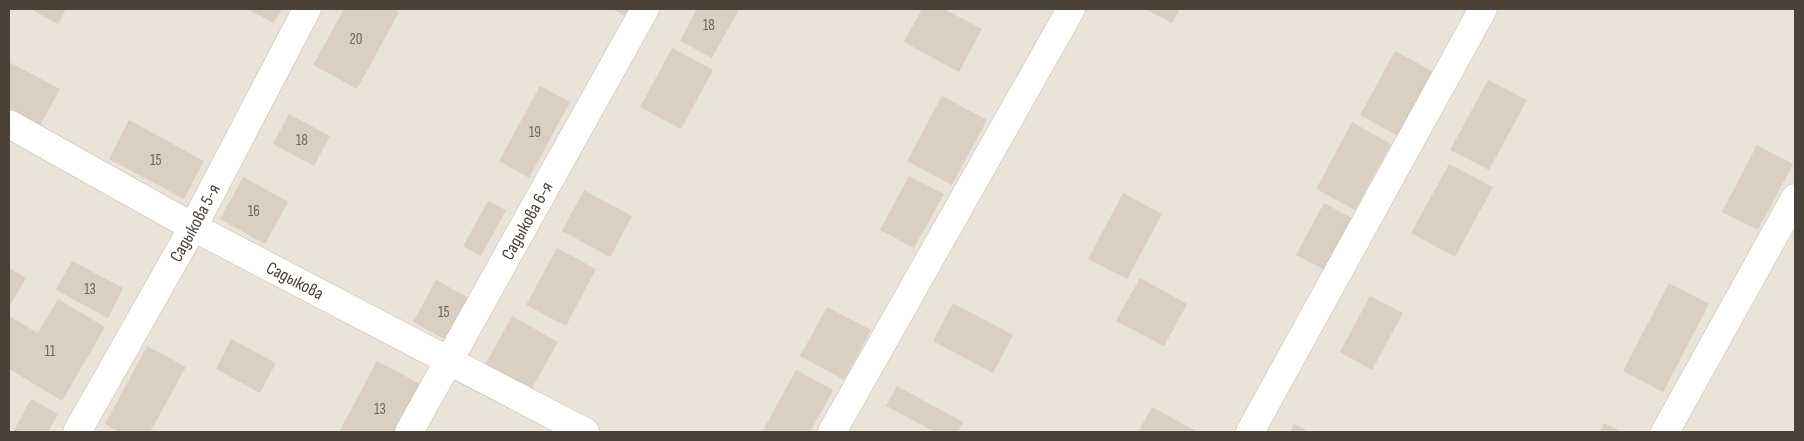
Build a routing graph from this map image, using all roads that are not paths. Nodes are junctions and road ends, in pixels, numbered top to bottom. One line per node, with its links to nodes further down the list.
1 (307, 9): 7 (street, Садыкова 5-я)
2 (645, 9): 8 (street, Садыкова 6-я)
3 (1070, 9): 12 (street)
4 (1482, 9): 13 (street)
5 (9, 124): 7 (street, Садыкова)
6 (1795, 198): 14 (street)
7 (193, 227): 8 (street, Садыкова); 9 (street, Садыкова 5-я)
8 (448, 360): 10 (street, Садыкова 6-я); 11 (street, Садыкова)
9 (76, 432)
10 (408, 432)
11 (585, 432)
12 (832, 432)
13 (1250, 432)
14 (1665, 432)

